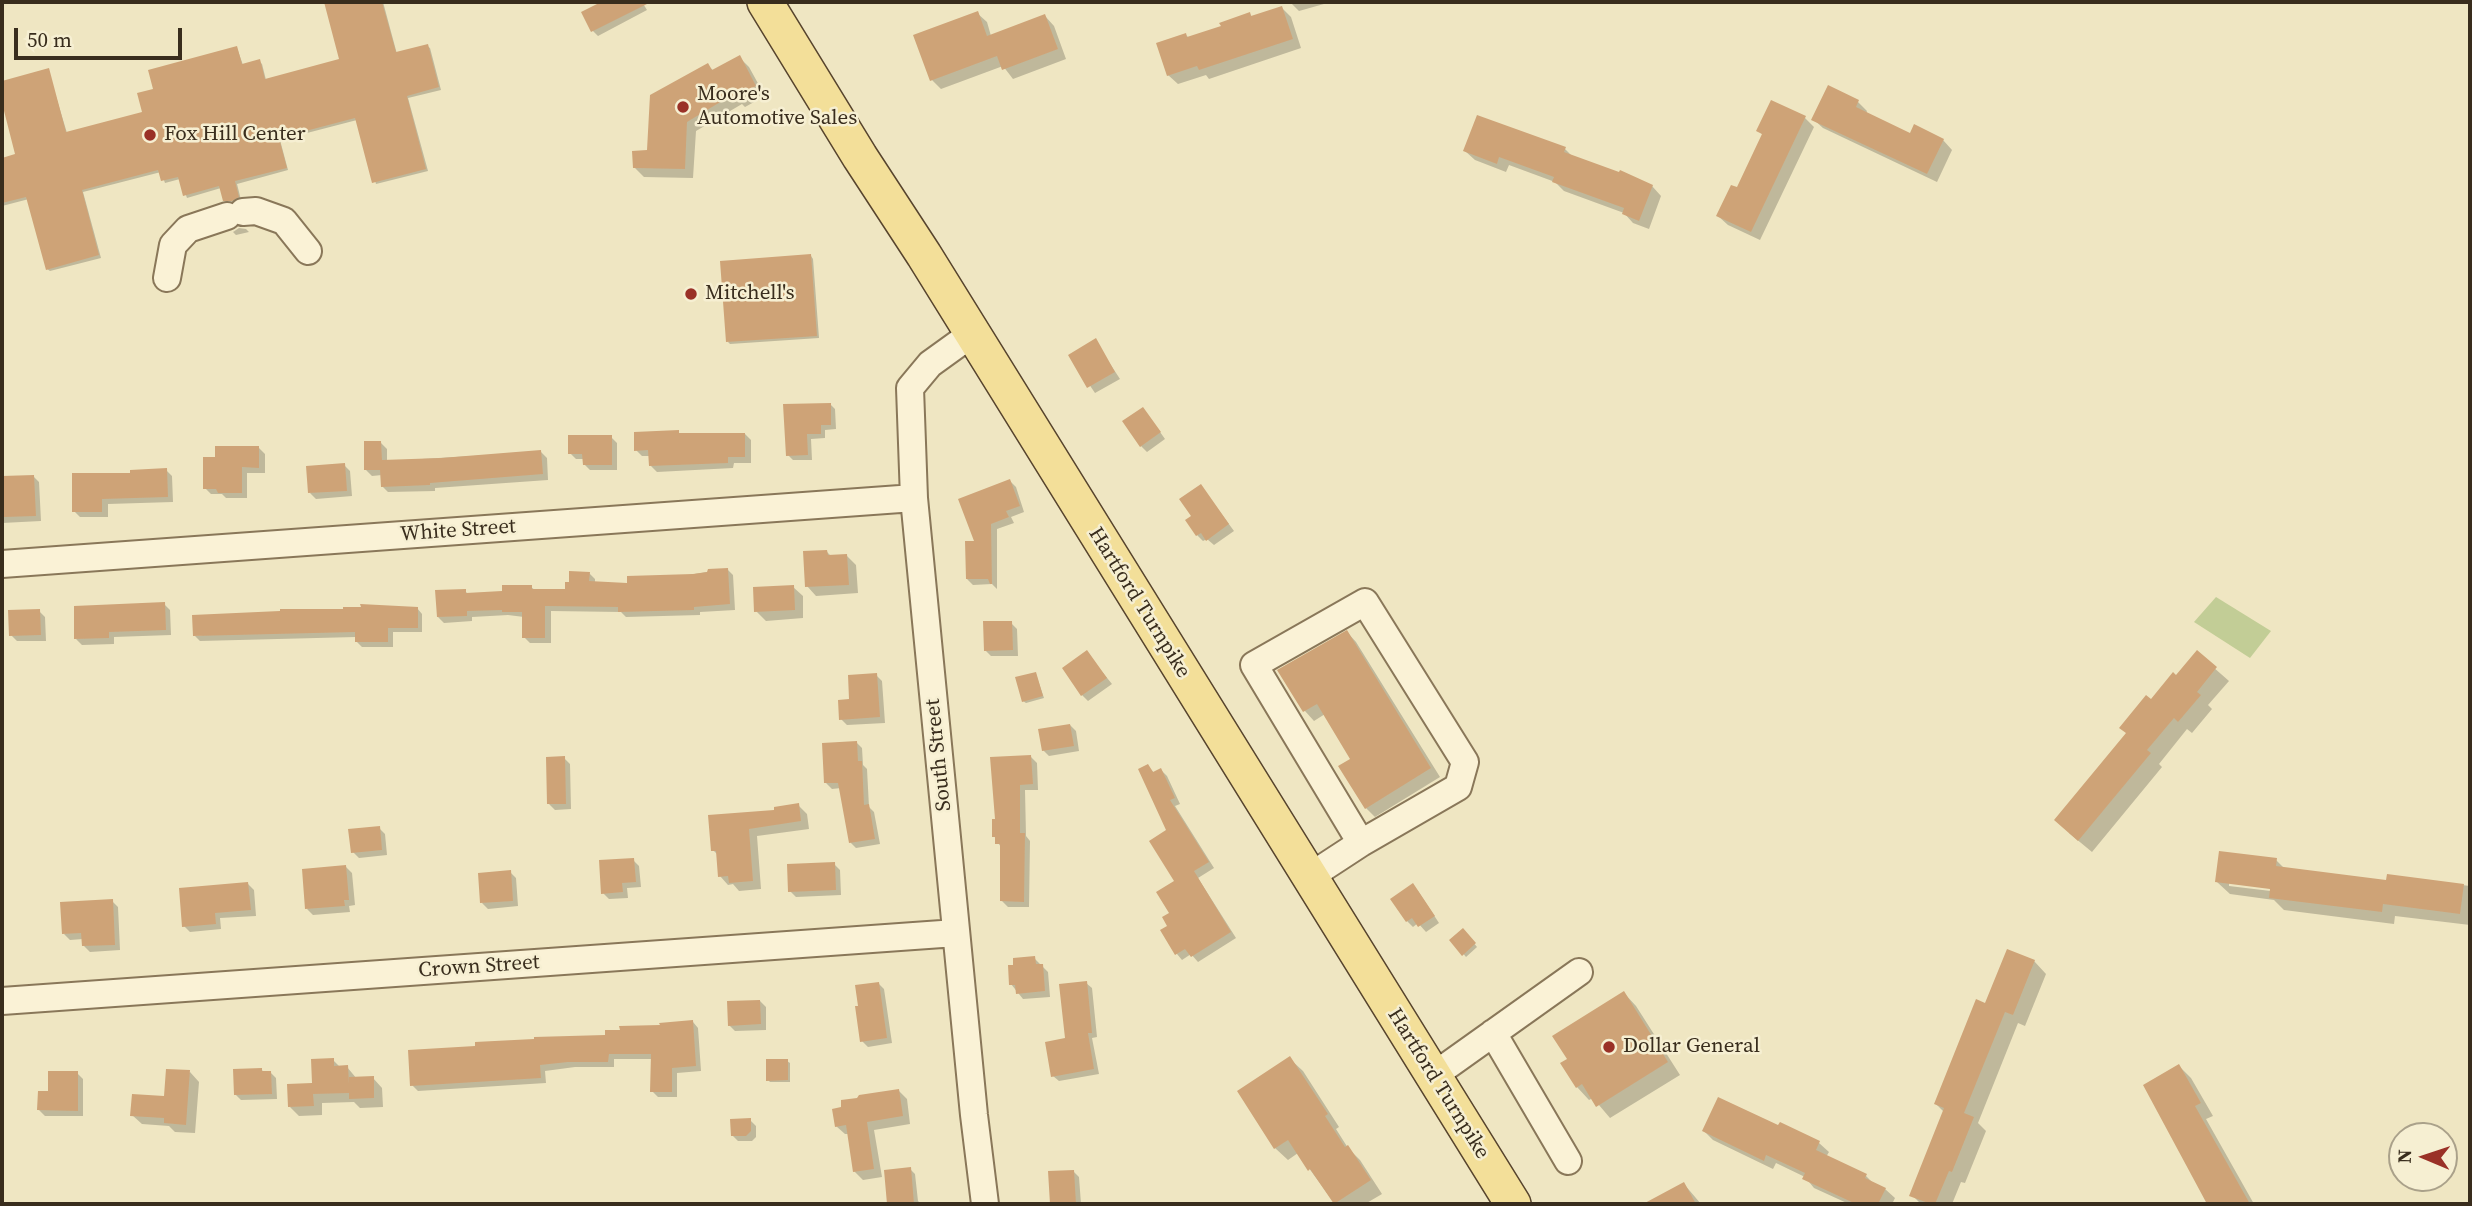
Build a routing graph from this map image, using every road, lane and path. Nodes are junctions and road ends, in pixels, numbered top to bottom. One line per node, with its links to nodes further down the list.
1 (765, 2): 4 (main road, Hartford Turnpike)
2 (308, 251): 3 (street)
3 (167, 278)
4 (973, 333): 5 (street, South Street); 8 (main road, Hartford Turnpike)
5 (914, 498): 6 (street, White Street); 9 (street, South Street)
6 (2, 564)
7 (1362, 843): 7 (street); 8 (street)
8 (1309, 877): 13 (main road, Hartford Turnpike)
9 (956, 933): 11 (street, Crown Street); 15 (street, South Street)
10 (1579, 972): 12 (street)
11 (2, 1001)
12 (1493, 1033): 13 (street); 14 (street)
13 (1433, 1076): 16 (main road, Hartford Turnpike)
14 (1568, 1161)
15 (985, 1204)
16 (1513, 1204)

